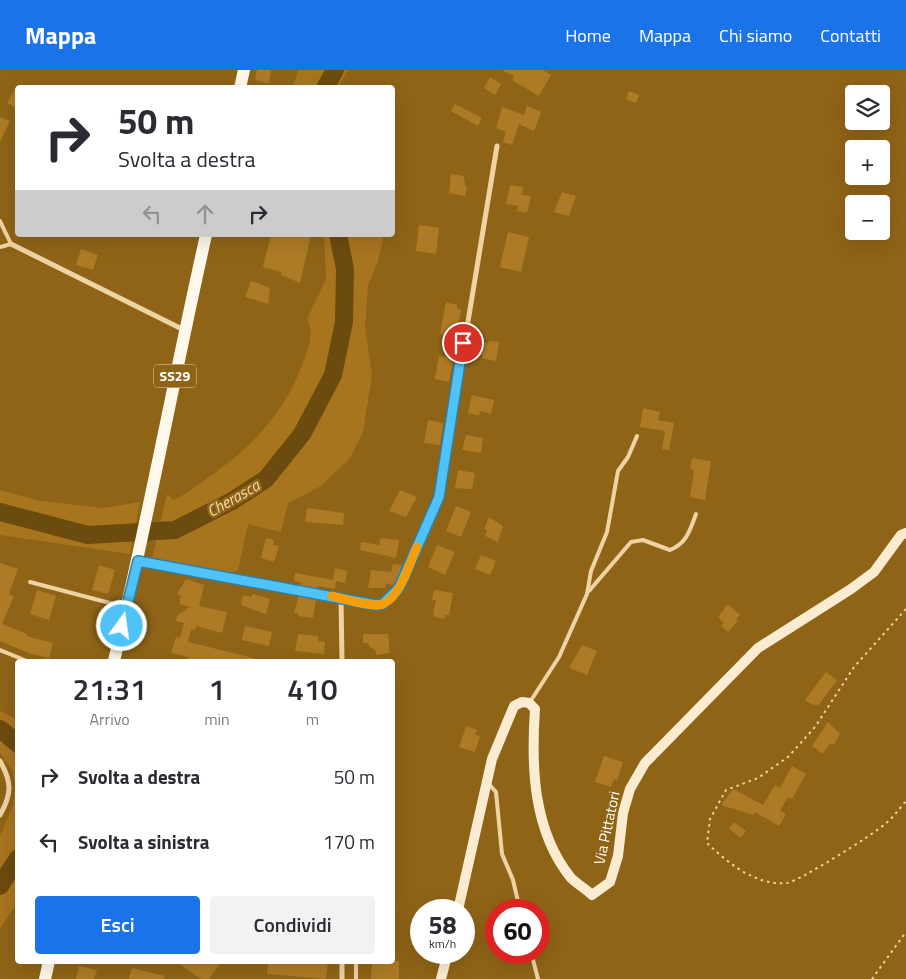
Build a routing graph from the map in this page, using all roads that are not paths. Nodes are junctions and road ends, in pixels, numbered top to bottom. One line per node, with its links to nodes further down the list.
1 (244, 70): 2 (main road)
2 (241, 85)
3 (497, 146): 15 (street)
4 (0, 222): 6 (lane)
5 (206, 237): 8 (main road, SS29)
6 (11, 244): 7 (lane); 8 (street)
7 (0, 247)
8 (184, 330): 12 (main road, SS29)
9 (637, 436): 14 (lane)
10 (696, 514): 14 (lane)
11 (906, 533): 21 (street, Via Pittatori)
12 (139, 558): 15 (street); 16 (main road, SS29)
13 (30, 582): 16 (lane)
14 (587, 593): 21 (lane)
15 (341, 598): 20 (street)
16 (127, 608): 19 (main road, SS29)
17 (0, 650): 18 (lane)
18 (22, 659)
19 (114, 659)
20 (342, 659)
21 (529, 703): 23 (street)
22 (0, 761): 24 (street)
23 (486, 781): 25 (street); 26 (lane)
24 (0, 815)
25 (460, 899)
26 (517, 899)
27 (48, 964): 32 (main road)
28 (342, 964): 33 (street)
29 (356, 964): 34 (lane)
30 (445, 964): 35 (street)
31 (534, 964): 36 (lane)
32 (45, 979)
33 (342, 979)
34 (356, 979)
35 (441, 979)
36 (538, 979)

